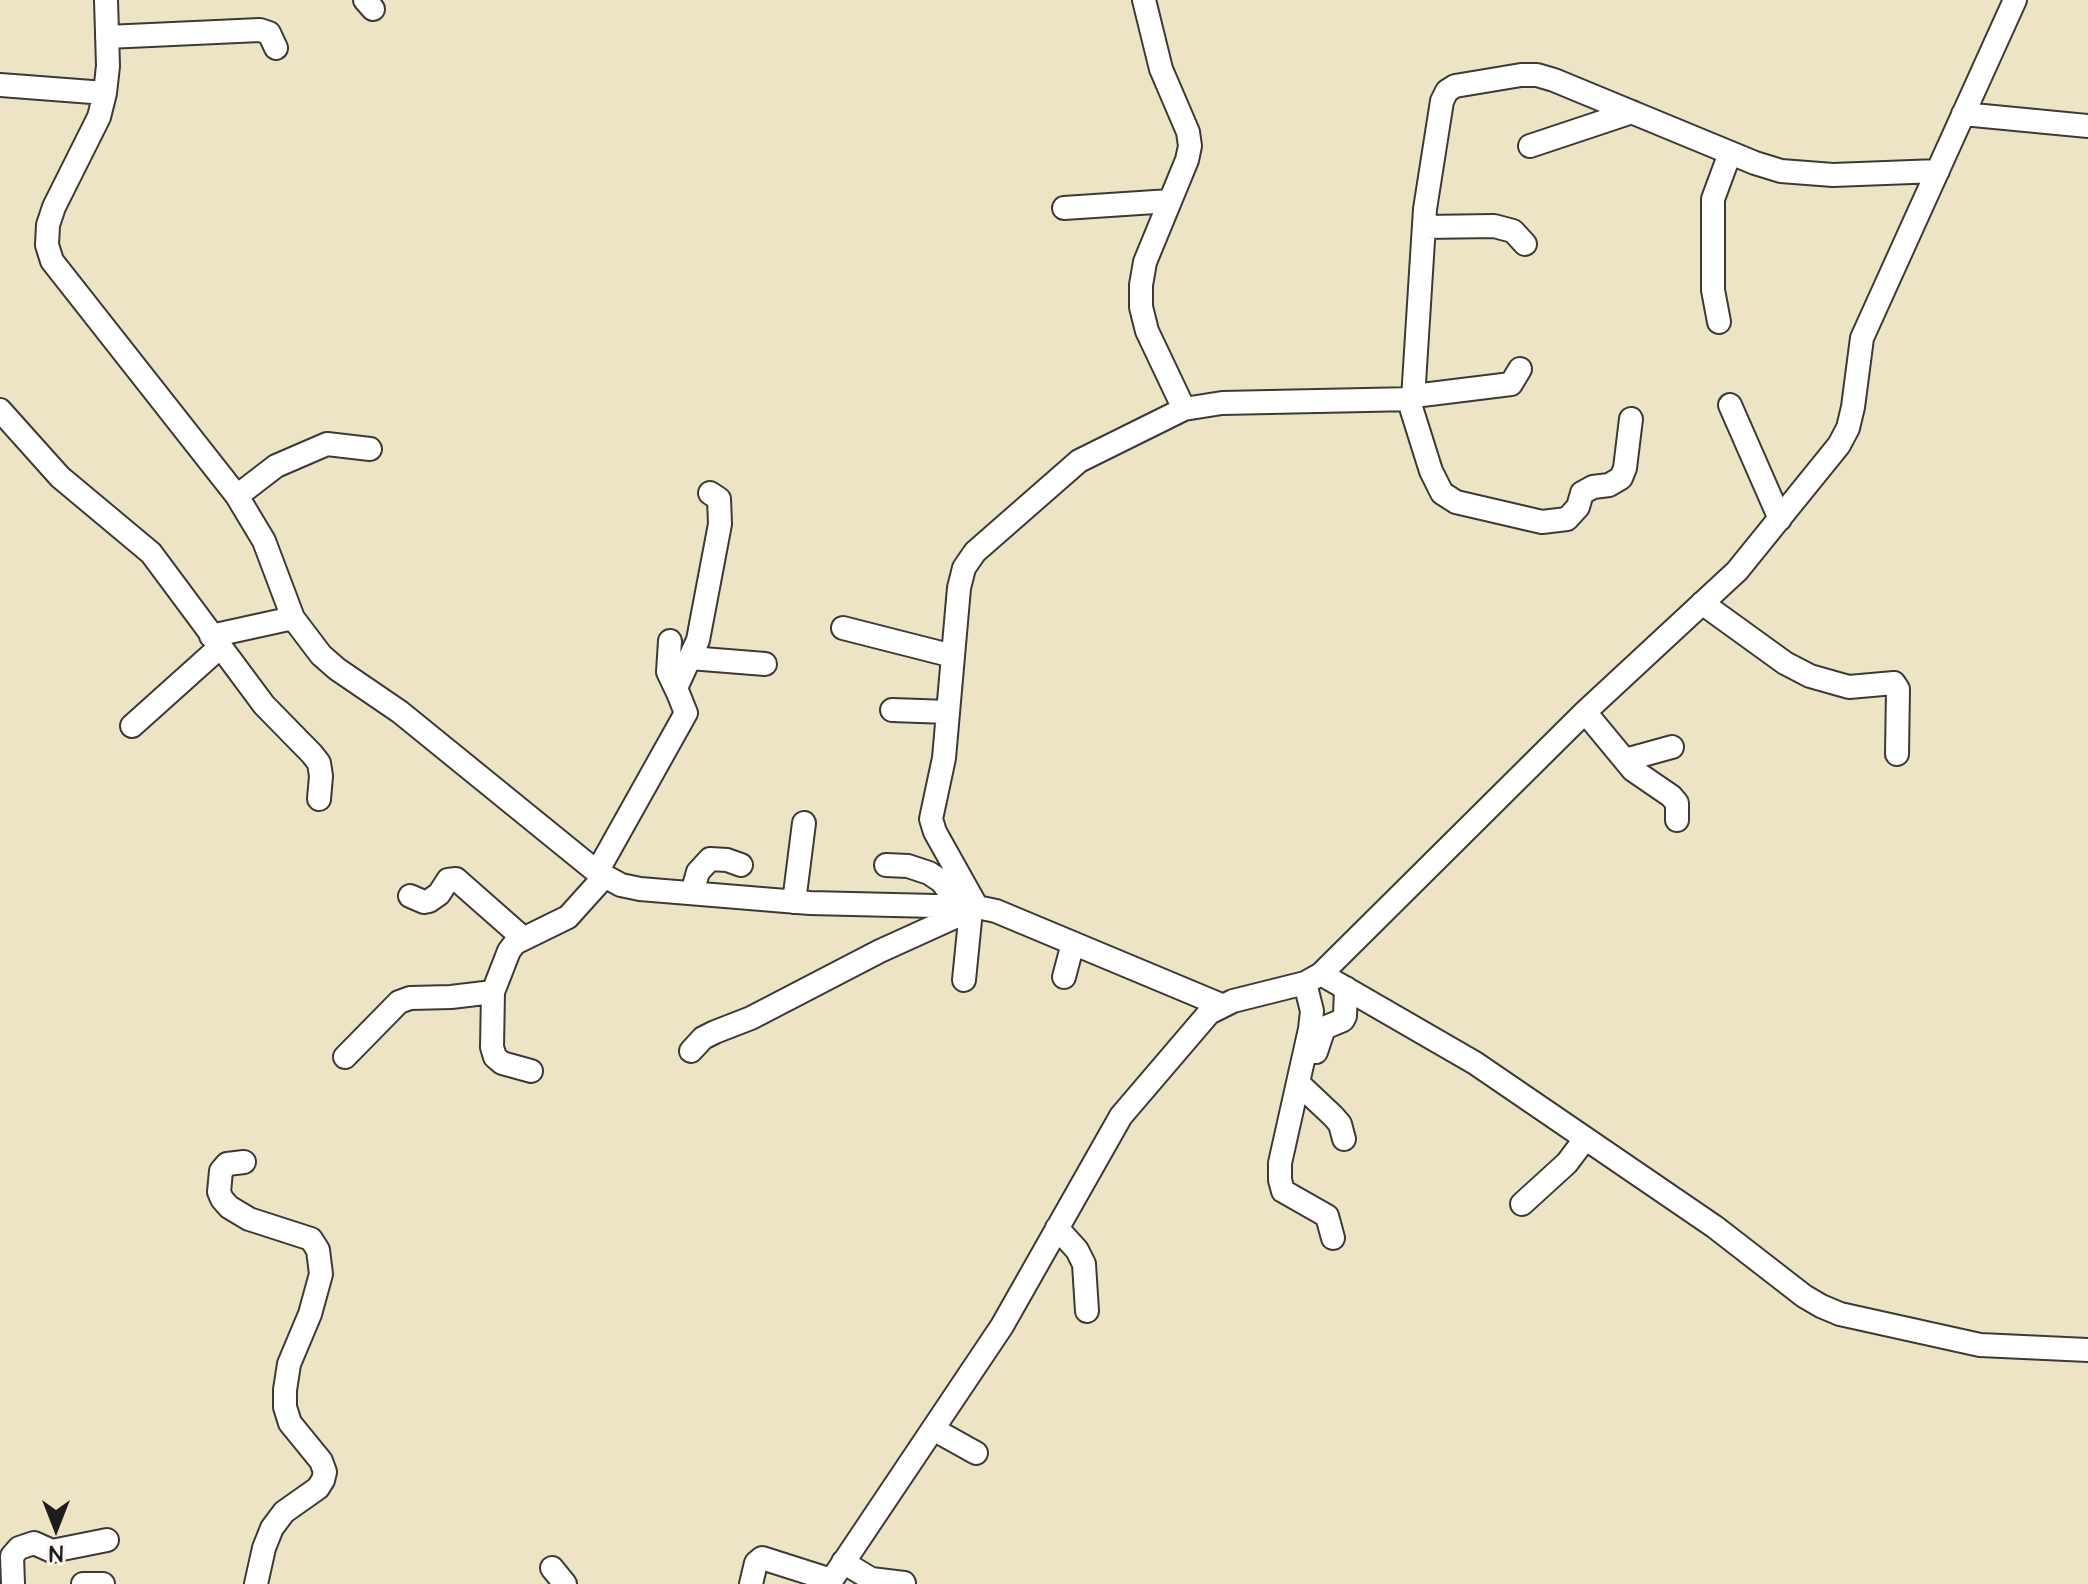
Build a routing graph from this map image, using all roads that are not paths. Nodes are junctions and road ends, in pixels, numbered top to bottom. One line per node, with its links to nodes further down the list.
1 (106, 0): 4 (street)
2 (1144, 0): 14 (street)
3 (2015, 0): 9 (street)
4 (107, 37): 5 (street); 7 (street)
5 (276, 48)
6 (0, 85): 7 (street)
7 (105, 93): 27 (street)
8 (1632, 112): 11 (street); 12 (street); 16 (street)
9 (1963, 114): 10 (street); 13 (street)
10 (2088, 126)
11 (1530, 146)
12 (1730, 153): 13 (street); 18 (street)
13 (1938, 171): 28 (street)
14 (1170, 201): 15 (street); 22 (street)
15 (1064, 208)
16 (1424, 227): 17 (street); 20 (street)
17 (1525, 244)
18 (1719, 322)
19 (1520, 369): 20 (street)
20 (1412, 398): 22 (street); 24 (street)
21 (1730, 405): 28 (street)
22 (1184, 409): 34 (street)
23 (0, 410): 32 (street)
24 (1631, 419)
25 (370, 449): 27 (street)
26 (710, 493): 35 (street)
27 (237, 496): 30 (street)
28 (1780, 519): 29 (street)
29 (1702, 603): 40 (street); 43 (street)
30 (293, 618): 32 (street); 50 (street)
31 (843, 628): 34 (street)
32 (215, 641): 41 (street); 45 (street)
33 (670, 641): 37 (street)
34 (953, 656): 39 (street)
35 (690, 658): 36 (street); 37 (street)
36 (765, 664)
37 (678, 693): 50 (street)
38 (892, 710): 39 (street)
39 (948, 712): 54 (street)
40 (1585, 712): 44 (street); 58 (street)
41 (132, 726)
42 (1672, 747): 44 (street)
43 (1897, 754)
44 (1625, 760): 46 (street)
45 (319, 799)
46 (1677, 820)
47 (804, 823): 53 (street)
48 (741, 865): 51 (street)
49 (886, 865): 54 (street)
50 (601, 874): 51 (street); 55 (street)
51 (692, 893): 53 (street)
52 (410, 896): 55 (street)
53 (794, 902): 54 (street)
54 (969, 907): 56 (street); 59 (street); 63 (street)
55 (523, 938): 61 (street)
56 (1073, 943): 57 (street); 62 (street)
57 (1064, 977)
58 (1313, 978): 60 (street); 62 (street); 67 (street)
59 (964, 980)
60 (1346, 988): 65 (street); 69 (street)
61 (493, 992): 64 (street); 66 (street)
62 (1221, 1005): 72 (street)
63 (691, 1051)
64 (345, 1057)
65 (1314, 1065)
66 (531, 1071)
67 (1298, 1083): 68 (street); 73 (street)
68 (1344, 1139)
69 (1585, 1139): 71 (street); 75 (street)
70 (244, 1162): 84 (street)
71 (1522, 1204)
72 (1057, 1228): 74 (street); 76 (street)
73 (1333, 1238)
74 (1087, 1311)
75 (2088, 1350)
76 (933, 1429): 77 (street); 79 (street)
77 (976, 1453)
78 (107, 1540): 81 (street)
79 (834, 1576): 80 (street); 85 (street)
80 (904, 1583)
81 (13, 1584)
82 (83, 1584): 83 (street)
83 (103, 1584)
84 (256, 1584)
85 (751, 1584)

